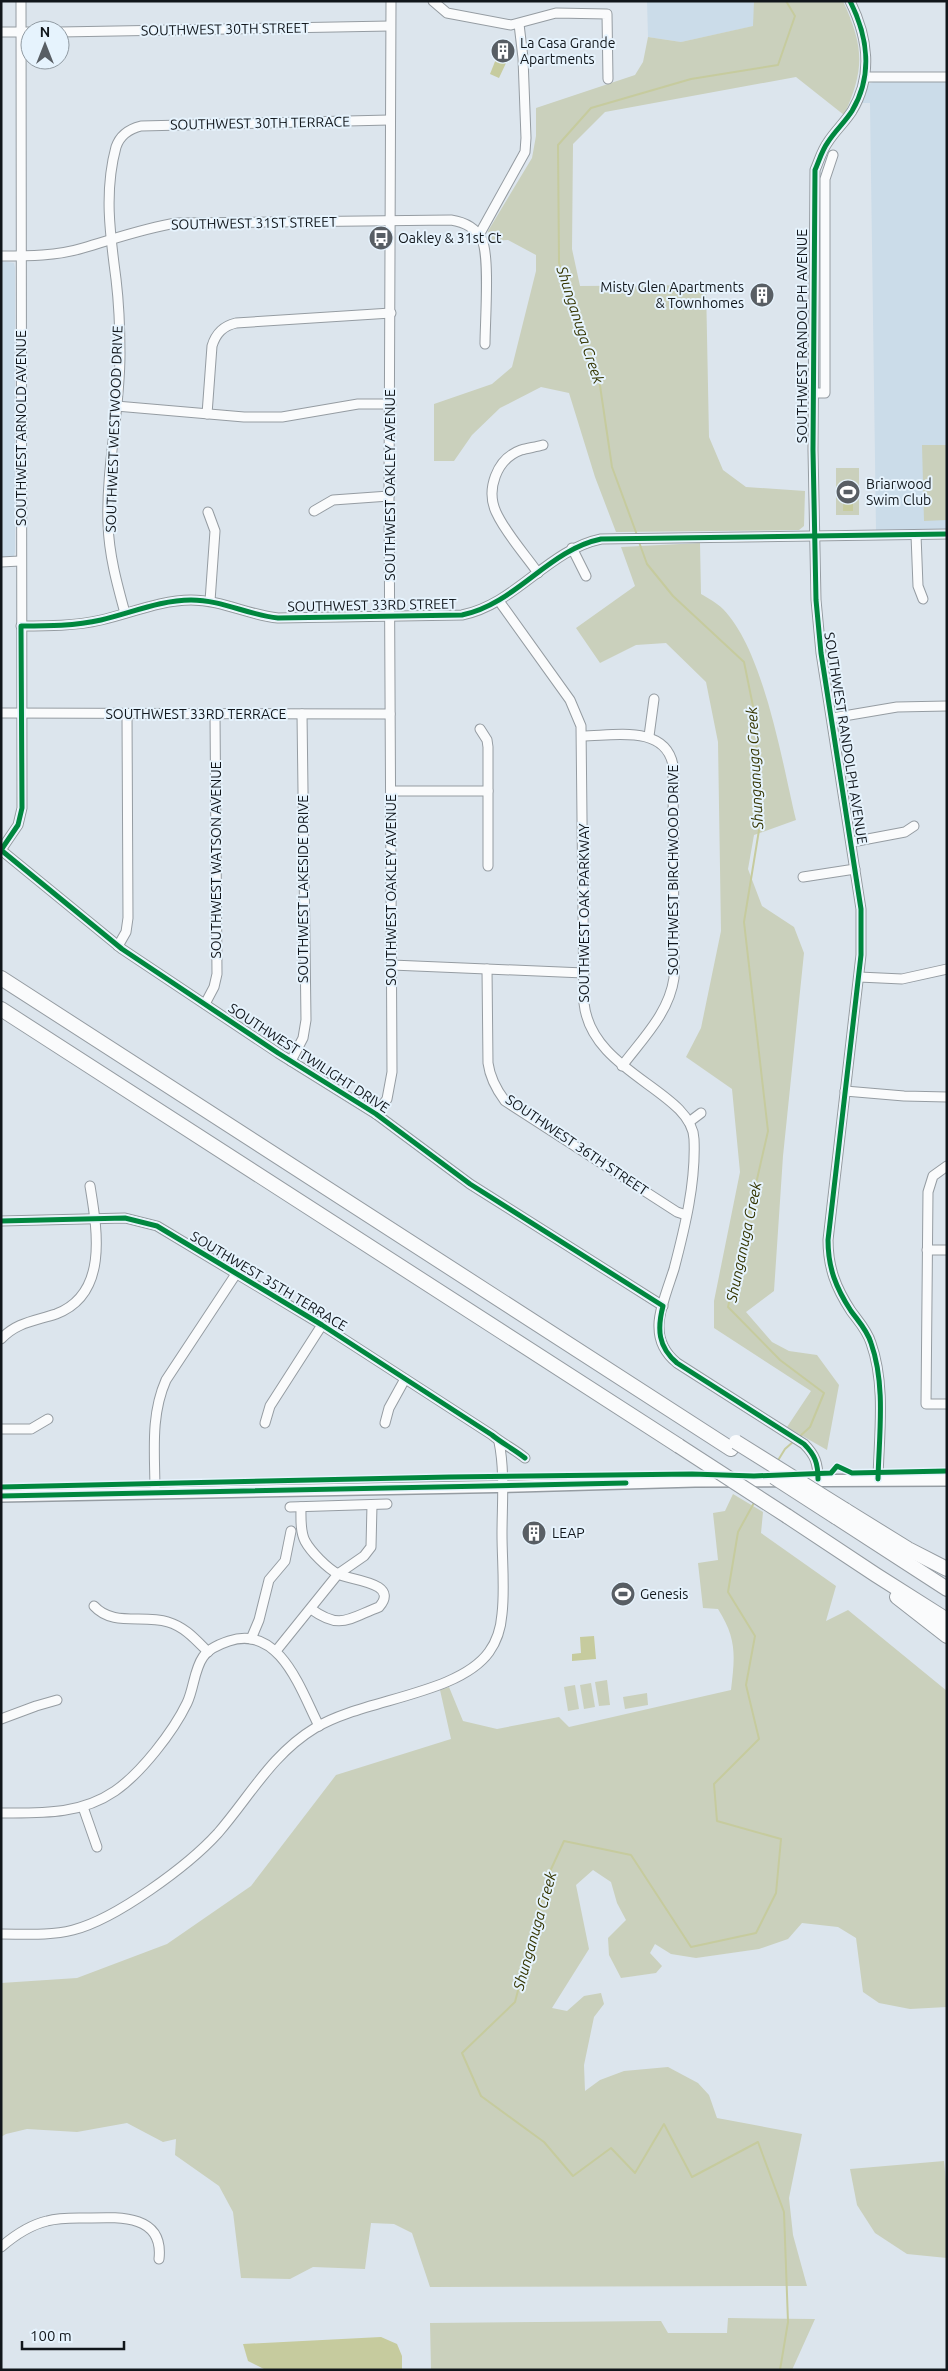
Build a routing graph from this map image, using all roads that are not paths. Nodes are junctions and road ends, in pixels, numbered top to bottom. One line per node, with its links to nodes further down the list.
1 (21, 1): 5 (street, SOUTHWEST ARNOLD AVENUE)
2 (391, 1): 7 (street, SOUTHWEST OAKLEY AVENUE)
3 (433, 1): 6 (street)
4 (850, 1): 12 (street, SOUTHWEST RANDOLPH AVENUE)
5 (23, 20)
6 (518, 24): 14 (street); 21 (street)
7 (390, 26): 10 (street, SOUTHWEST 30TH STREET); 15 (street, SOUTHWEST OAKLEY AVENUE)
8 (1, 32): 9 (street)
9 (20, 32)
10 (70, 32)
11 (24, 70): 24 (street, SOUTHWEST ARNOLD AVENUE)
12 (865, 77): 13 (street); 18 (street, SOUTHWEST RANDOLPH AVENUE)
13 (947, 77)
14 (608, 79)
15 (389, 120): 16 (street, SOUTHWEST 30TH TERRACE); 20 (street, SOUTHWEST OAKLEY AVENUE)
16 (131, 129): 22 (street, SOUTHWEST WESTWOOD DRIVE)
17 (833, 155): 19 (street)
18 (813, 209): 19 (street); 26 (street, SOUTHWEST RANDOLPH AVENUE)
19 (825, 209): 25 (street)
20 (390, 220): 21 (street, SOUTHWEST 31ST STREET); 22 (street, SOUTHWEST 31ST STREET); 27 (street, SOUTHWEST OAKLEY AVENUE)
21 (479, 234): 28 (street)
22 (110, 238): 24 (street, SOUTHWEST 31ST STREET); 31 (street, SOUTHWEST WESTWOOD DRIVE)
23 (1, 256): 24 (street, SOUTHWEST 31ST STREET)
24 (22, 256): 41 (street, SOUTHWEST ARNOLD AVENUE)
25 (825, 280): 26 (street); 29 (street)
26 (814, 281): 29 (street, SOUTHWEST RANDOLPH AVENUE)
27 (391, 313): 30 (street, SOUTHWEST OAKLEY AVENUE); 32 (street)
28 (485, 344)
29 (814, 393): 39 (street, SOUTHWEST RANDOLPH AVENUE)
30 (391, 404): 32 (street); 34 (street, SOUTHWEST OAKLEY AVENUE)
31 (116, 406): 32 (street); 48 (street, SOUTHWEST WESTWOOD DRIVE)
32 (207, 414)
33 (543, 445): 43 (street)
34 (389, 496): 35 (street); 49 (street, SOUTHWEST OAKLEY AVENUE)
35 (314, 511)
36 (208, 512): 46 (street)
37 (947, 534): 38 (street, SOUTHWEST 33RD STREET)
38 (916, 535): 39 (street, SOUTHWEST 33RD STREET); 45 (street)
39 (813, 536): 40 (street, SOUTHWEST 33RD STREET); 59 (street, SOUTHWEST RANDOLPH AVENUE)
40 (572, 548): 43 (street, SOUTHWEST 33RD STREET); 44 (street)
41 (20, 561): 42 (street); 50 (street, SOUTHWEST ARNOLD AVENUE)
42 (1, 562)
43 (538, 573): 47 (street, SOUTHWEST 33RD STREET)
44 (586, 576)
45 (923, 600)
46 (210, 601): 48 (street, SOUTHWEST 33RD STREET); 49 (street, SOUTHWEST 33RD STREET)
47 (499, 601): 49 (street, SOUTHWEST 33RD STREET); 61 (street, SOUTHWEST OAK PARKWAY)
48 (125, 613): 50 (street, SOUTHWEST 33RD STREET)
49 (390, 616): 58 (street, SOUTHWEST OAKLEY AVENUE)
50 (21, 626): 54 (street, SOUTHWEST ARNOLD AVENUE)
51 (654, 699): 62 (street)
52 (947, 706): 59 (street)
53 (1, 713): 54 (street, SOUTHWEST 33RD TERRACE)
54 (22, 713): 55 (street, SOUTHWEST 33RD TERRACE); 67 (street, SOUTHWEST ARNOLD AVENUE)
55 (127, 714): 56 (street, SOUTHWEST 33RD TERRACE); 71 (street)
56 (215, 714): 57 (street, SOUTHWEST 33RD TERRACE); 78 (street, SOUTHWEST WATSON AVENUE)
57 (302, 714): 58 (street, SOUTHWEST 33RD TERRACE); 80 (street, SOUTHWEST LAKESIDE DRIVE)
58 (390, 714): 63 (street, SOUTHWEST OAKLEY AVENUE)
59 (832, 718): 66 (street, SOUTHWEST RANDOLPH AVENUE)
60 (480, 729): 64 (street)
61 (582, 736): 62 (street); 75 (street, SOUTHWEST OAK PARKWAY)
62 (649, 736): 81 (street, SOUTHWEST BIRCHWOOD DRIVE)
63 (391, 791): 64 (street); 72 (street, SOUTHWEST OAKLEY AVENUE)
64 (488, 791): 68 (street)
65 (914, 826): 66 (street)
66 (852, 842): 69 (street, SOUTHWEST RANDOLPH AVENUE)
67 (1, 850): 71 (street, SOUTHWEST TWILIGHT DRIVE)
68 (488, 866)
69 (855, 869): 70 (street); 76 (street, SOUTHWEST RANDOLPH AVENUE)
70 (804, 877)
71 (118, 946): 78 (street, SOUTHWEST TWILIGHT DRIVE)
72 (392, 965): 73 (street); 84 (street, SOUTHWEST OAKLEY AVENUE)
73 (487, 969): 75 (street); 89 (street, SOUTHWEST 36TH STREET)
74 (947, 969): 76 (street)
75 (584, 972): 81 (street, SOUTHWEST OAK PARKWAY)
76 (859, 976): 82 (street, SOUTHWEST RANDOLPH AVENUE)
77 (1, 978): 116 (highway, bridge)
78 (205, 1004): 80 (street, SOUTHWEST TWILIGHT DRIVE)
79 (1, 1010): 121 (highway, bridge)
80 (291, 1061): 84 (street, SOUTHWEST TWILIGHT DRIVE)
81 (622, 1066): 86 (street, SOUTHWEST OAK PARKWAY)
82 (845, 1091): 83 (street); 107 (street, SOUTHWEST RANDOLPH AVENUE)
83 (947, 1097)
84 (376, 1114): 95 (street, SOUTHWEST TWILIGHT DRIVE)
85 (701, 1114): 86 (street)
86 (689, 1122): 89 (street, SOUTHWEST OAK PARKWAY)
87 (947, 1166): 92 (street)
88 (90, 1186): 90 (street)
89 (686, 1215): 95 (street, SOUTHWEST OAK PARKWAY)
90 (95, 1219): 91 (street, SOUTHWEST 35TH TERRACE); 94 (street, SOUTHWEST 35TH TERRACE); 97 (street)
91 (1, 1221)
92 (927, 1250): 93 (street); 99 (street)
93 (947, 1250)
94 (236, 1274): 96 (street, SOUTHWEST 35TH TERRACE); 110 (street)
95 (664, 1306): 106 (street, SOUTHWEST OAK PARKWAY)
96 (322, 1325): 98 (street, SOUTHWEST 35TH TERRACE); 101 (street)
97 (1, 1339)
98 (405, 1379): 102 (street); 104 (street, SOUTHWEST 35TH TERRACE)
99 (947, 1404)
100 (48, 1420): 103 (street)
101 (265, 1423)
102 (385, 1423)
103 (1, 1429)
104 (499, 1442): 105 (street, SOUTHWEST 35TH TERRACE); 109 (street)
105 (525, 1458)
106 (818, 1479): 107 (main road); 109 (main road)
107 (878, 1479): 108 (main road)
108 (947, 1480)
109 (501, 1487): 110 (main road); 132 (street)
110 (155, 1492): 111 (main road)
111 (1, 1496)
112 (387, 1504): 113 (street)
113 (372, 1505): 115 (street); 120 (street)
114 (290, 1507): 115 (street)
115 (301, 1507): 120 (street)
116 (844, 1513): 118 (highway); 119 (highway); 122 (highway)
117 (292, 1531): 127 (street)
118 (947, 1562)
119 (947, 1569)
120 (338, 1574): 124 (street); 124 (street)
121 (876, 1576): 125 (highway); 126 (highway)
122 (947, 1588)
123 (94, 1606): 129 (street)
124 (311, 1609): 128 (street)
125 (947, 1620)
126 (947, 1636)
127 (251, 1639): 128 (street); 129 (street)
128 (276, 1651): 132 (street)
129 (208, 1652): 133 (street)
130 (57, 1700): 131 (street)
131 (1, 1719)
132 (319, 1726): 136 (street)
133 (83, 1807): 134 (street); 135 (street)
134 (1, 1813)
135 (97, 1847)
136 (1, 1934)
137 (1, 2247): 138 (street)
138 (159, 2259)

